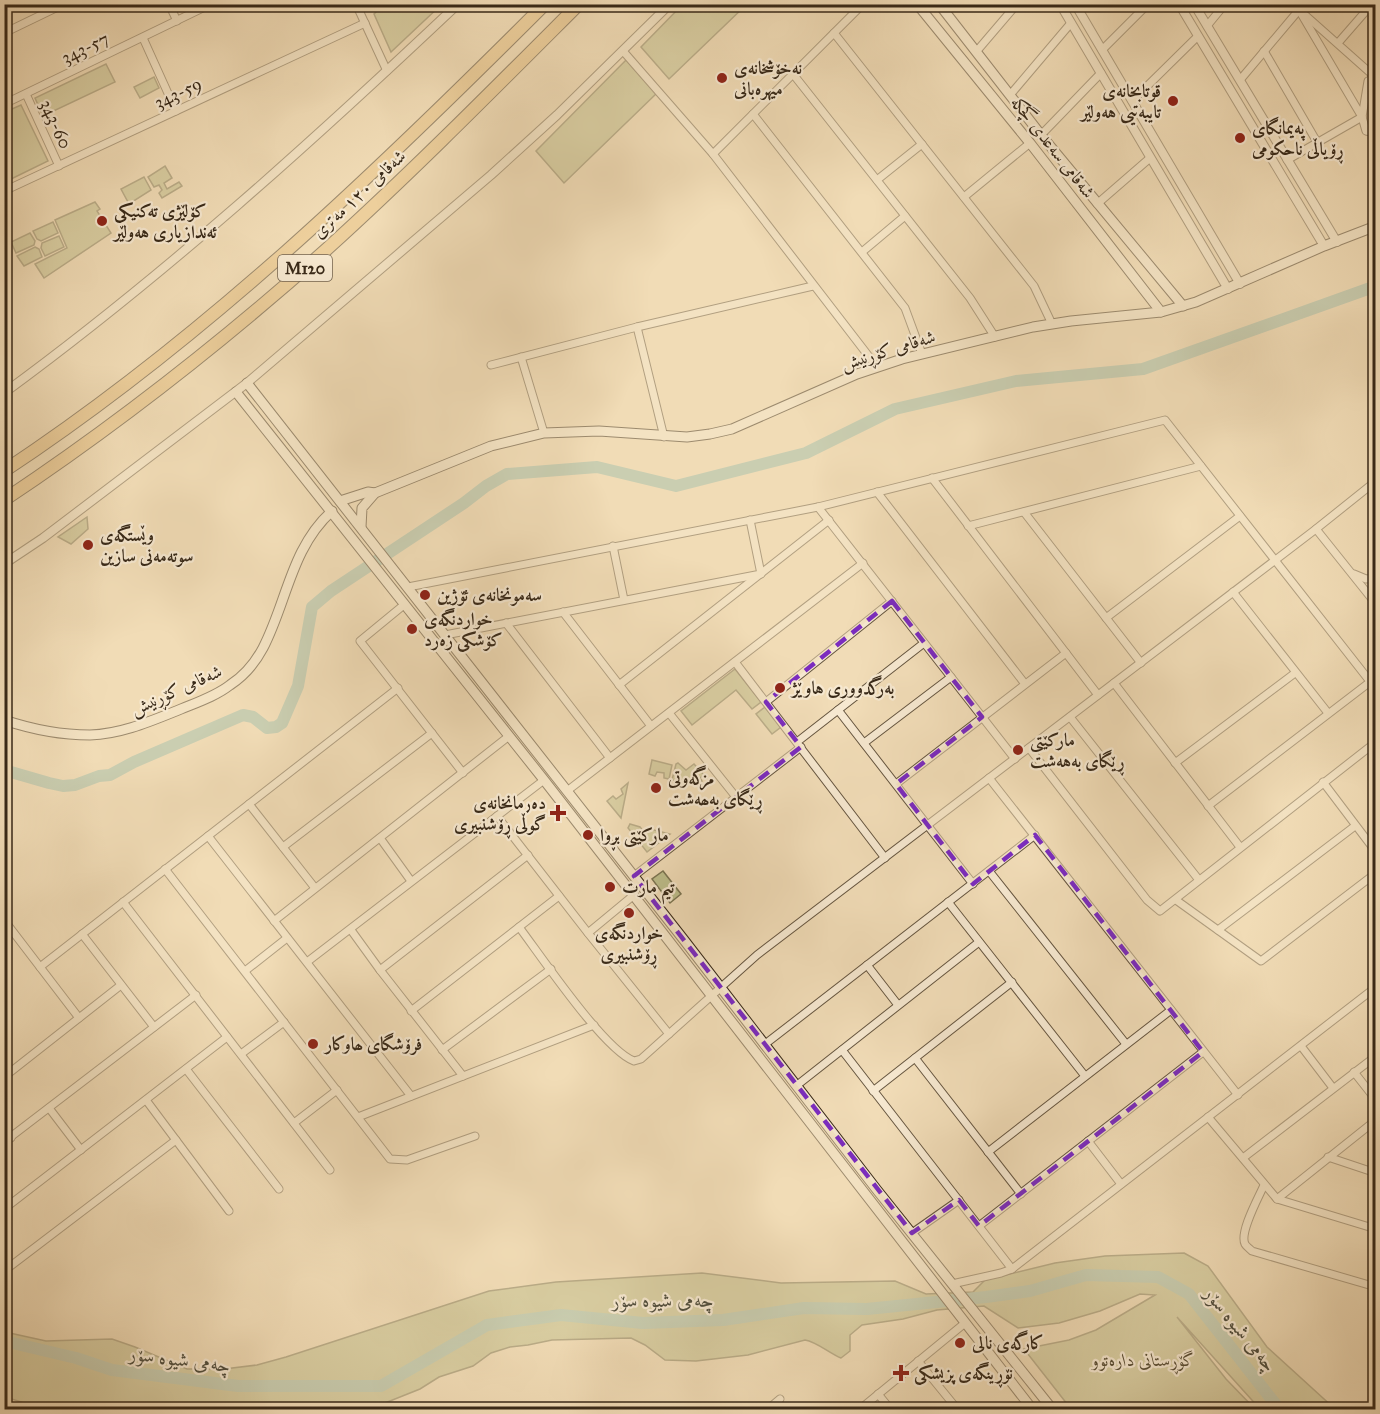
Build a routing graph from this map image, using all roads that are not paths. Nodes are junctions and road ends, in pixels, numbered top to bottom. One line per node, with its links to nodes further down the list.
1 (64, 4): 26 (street)
2 (169, 4): 22 (street)
3 (211, 4): 22 (street, 343-57)
4 (366, 4): 21 (street)
5 (458, 4): 35 (street)
6 (545, 4): 85 (highway, شەقامی ١٢٠ مەتری / M120)
7 (579, 4): 90 (highway, شەقامی ١٢٠ مەتری / M120)
8 (670, 4): 32 (street)
9 (863, 4): 27 (street)
10 (917, 4): 50 (main road, شەقامی سەعدی گچکە)
11 (1017, 4): 34 (street)
12 (1060, 4): 24 (street)
13 (1148, 4): 31 (street)
14 (1179, 4): 28 (street)
15 (1194, 4): 25 (street)
16 (1225, 4): 25 (street)
17 (1372, 4): 30 (street)
18 (941, 5): 34 (main road, شەقامی سەعدی گچکە)
19 (1076, 5): 31 (street)
20 (1302, 7): 30 (street); 33 (street); 46 (street)
21 (357, 8): 23 (street)
22 (177, 21): 29 (street, 343-57)
23 (365, 23): 35 (street); 44 (street, 343-59)
24 (1071, 23): 36 (street); 41 (street)
25 (1207, 26): 39 (street)
26 (4, 33)
27 (834, 33): 37 (street); 51 (street)
28 (1198, 36): 42 (street); 63 (street)
29 (142, 38): 40 (street, 343-57); 44 (street)
30 (1338, 43): 38 (street)
31 (1102, 50): 42 (street)
32 (623, 51): 52 (street); 79 (street)
33 (1264, 51): 39 (street); 49 (street)
34 (975, 52): 41 (main road, شەقامی سەعدی گچکە)
35 (387, 71): 81 (street)
36 (1101, 73): 48 (street); 53 (street)
37 (794, 74): 45 (street); 56 (street)
38 (1375, 78): 46 (street)
39 (1240, 80): 54 (street)
40 (26, 94): 43 (street, 343-57); 55 (street, 343-60)
41 (1010, 95): 48 (main road, شەقامی سەعدی گچکە)
42 (1132, 101): 65 (street)
43 (4, 104)
44 (176, 111): 55 (street, 343-59)
45 (753, 114): 52 (street); 64 (street)
46 (1362, 117): 47 (street); 49 (street)
47 (1376, 133)
48 (1041, 135): 59 (main road, شەقامی سەعدی گچکە)
49 (1317, 142): 54 (street)
50 (1030, 143): 58 (street); 71 (main road, شەقامی سەعدی گچکە)
51 (922, 144): 56 (street); 58 (street)
52 (713, 154): 68 (street)
53 (1150, 158): 59 (street); 66 (street)
54 (1287, 160): 62 (street)
55 (59, 166): 57 (street, 343-59)
56 (877, 180): 60 (street)
57 (4, 191)
58 (964, 197): 72 (street)
59 (1098, 204): 70 (main road, شەقامی سەعدی گچکە)
60 (905, 216): 64 (street); 74 (street)
61 (1376, 226): 62 (main road, شەقامی کۆڕنیش)
62 (1337, 242): 63 (main road, شەقامی کۆڕنیش)
63 (1324, 246): 67 (main road, شەقامی کۆڕنیش)
64 (862, 252): 75 (street)
65 (1231, 269): 66 (street); 67 (street)
66 (1219, 276): 69 (street)
67 (1240, 284): 69 (main road, شەقامی کۆڕنیش)
68 (813, 286): 73 (street); 78 (street)
69 (1228, 289): 70 (main road, شەقامی کۆڕنیش)
70 (1183, 306): 71 (main road, شەقامی کۆڕنیش)
71 (1161, 312): 72 (main road, شەقامی کۆڕنیش)
72 (1052, 324): 74 (main road, شەقامی کۆڕنیش)
73 (637, 327): 76 (street); 83 (street)
74 (995, 337): 75 (main road, شەقامی کۆڕنیش)
75 (922, 354): 78 (main road, شەقامی کۆڕنیش)
76 (521, 357): 77 (street); 82 (street)
77 (491, 365)
78 (877, 367): 83 (main road, شەقامی کۆڕنیش)
79 (247, 383): 80 (street); 91 (main road)
80 (236, 392): 93 (main road); 104 (street)
81 (4, 393)
82 (544, 434): 83 (main road, شەقامی کۆڕنیش); 89 (main road, شەقامی کۆڕنیش)
83 (664, 437)
84 (1201, 466): 86 (street); 94 (street); 95 (street)
85 (4, 471)
86 (932, 478): 88 (street); 99 (street)
87 (1376, 481): 100 (street)
88 (877, 492): 92 (street); 127 (street)
89 (375, 493): 91 (main road, شەقامی کۆڕنیش); 98 (main road)
90 (4, 500)
91 (340, 501): 98 (main road)
92 (818, 507): 96 (street); 97 (street)
93 (332, 511): 109 (main road); 138 (main road, شەقامی کۆڕنیش)
94 (1024, 512): 99 (street); 116 (street)
95 (1240, 516): 102 (street); 116 (street)
96 (750, 520): 101 (street); 106 (street)
97 (829, 520): 103 (street); 106 (street)
98 (361, 526): 108 (main road)
99 (968, 526): 120 (street)
100 (1316, 529): 102 (street); 105 (street)
101 (613, 546): 108 (street); 111 (street)
102 (1275, 561): 110 (street); 125 (street)
103 (863, 563): 112 (street); 121 (street)
104 (4, 564)
105 (1351, 573): 107 (street); 114 (street)
106 (761, 574): 111 (street); 128 (street)
107 (1376, 578)
108 (408, 587): 109 (main road); 118 (main road)
109 (394, 590): 113 (main road)
110 (1233, 592): 122 (street); 123 (street)
111 (624, 600): 115 (street)
112 (892, 601): 119 (street); 132 (street)
113 (405, 604): 129 (street); 141 (main road)
114 (1376, 604)
115 (562, 612): 117 (street); 128 (street)
116 (1106, 618): 122 (street)
117 (506, 623): 118 (street); 146 (street)
118 (444, 635): 154 (main road)
119 (924, 643): 124 (street); 133 (street)
120 (1065, 653): 127 (street); 131 (street)
121 (735, 662): 132 (street); 134 (street)
122 (1141, 663): 126 (street)
123 (1295, 673): 135 (street); 148 (street)
124 (951, 676): 136 (street); 143 (street)
125 (1370, 682): 130 (street); 135 (street)
126 (1114, 683): 131 (street); 148 (street)
127 (1024, 684): 136 (street)
128 (619, 685): 139 (street)
129 (398, 688): 140 (street); 156 (street)
130 (1376, 689)
131 (1098, 695): 137 (street)
132 (766, 702): 144 (street)
133 (838, 710): 143 (street); 144 (street)
134 (669, 713): 139 (street); 155 (street)
135 (1328, 713): 157 (street)
136 (982, 717): 147 (street); 153 (street)
137 (1070, 717): 145 (street); 173 (street)
138 (4, 720)
139 (651, 726): 146 (street)
140 (432, 733): 149 (street); 164 (street)
141 (509, 736): 149 (street); 151 (main road)
142 (1376, 742): 152 (street)
143 (864, 743): 153 (street)
144 (799, 745): 155 (street); 168 (street)
145 (1029, 748): 147 (street); 179 (street)
146 (610, 758): 154 (street)
147 (1015, 759): 150 (street)
148 (1175, 764): 157 (street)
149 (462, 773): 163 (street)
150 (989, 778): 159 (street); 161 (street)
151 (544, 780): 158 (street); 177 (main road)
152 (1323, 782): 160 (street); 165 (street)
153 (896, 784): 159 (street)
154 (567, 791): 172 (main road)
155 (736, 797): 172 (street)
156 (249, 804): 162 (street); 164 (street)
157 (1208, 806): 165 (street)
158 (497, 816): 167 (street); 174 (street)
159 (928, 825): 168 (street); 175 (street)
160 (1355, 826): 166 (street); 186 (street)
161 (1035, 835): 170 (street); 204 (street)
162 (208, 836): 169 (street); 183 (street)
163 (380, 838): 174 (street); 176 (street)
164 (282, 847): 176 (street)
165 (1240, 847): 173 (street)
166 (1376, 852)
167 (528, 855): 178 (street); 195 (street)
168 (885, 858): 199 (street)
169 (165, 869): 180 (street); 196 (street)
170 (989, 871): 175 (street); 212 (street)
171 (1376, 873): 186 (street)
172 (634, 876): 199 (main road)
173 (1199, 880): 179 (street)
174 (411, 881): 185 (street)
175 (974, 884): 181 (street)
176 (315, 888): 183 (street)
177 (634, 895): 187 (street); 202 (main road)
178 (559, 896): 184 (street); 187 (street)
179 (1176, 900): 186 (street)
180 (123, 902): 188 (street); 201 (street)
181 (948, 903): 190 (street); 192 (street)
182 (4, 920): 193 (street)
183 (274, 921): 189 (street)
184 (519, 927): 194 (street); 205 (street)
185 (351, 930): 191 (street); 195 (street)
186 (1218, 930)
187 (588, 933): 210 (street)
188 (82, 934): 193 (street); 198 (street)
189 (287, 938): 191 (street); 196 (street)
190 (979, 942): 197 (street); 203 (street)
191 (307, 962): 231 (street)
192 (867, 965): 203 (street); 213 (street)
193 (40, 967): 206 (street)
194 (551, 969): 208 (street); 215 (street)
195 (380, 970): 205 (street)
196 (244, 971): 207 (street)
197 (1012, 982): 220 (street); 224 (street)
198 (121, 985): 206 (street); 209 (street)
199 (721, 987): 202 (street); 213 (main road)
200 (1376, 987): 214 (street)
201 (196, 995): 209 (street); 211 (street)
202 (711, 995): 210 (street); 265 (main road)
203 (898, 1005): 216 (street)
204 (1171, 1010): 212 (street); 217 (street)
205 (411, 1011): 215 (street)
206 (79, 1018): 225 (street)
207 (284, 1022): 218 (street); 228 (street)
208 (594, 1025): 210 (street); 223 (street)
209 (154, 1027): 234 (street)
210 (669, 1034)
211 (228, 1037): 218 (street); 221 (street)
212 (1126, 1044): 224 (street)
213 (764, 1045): 226 (main road)
214 (1301, 1046): 227 (street); 230 (street)
215 (442, 1050): 223 (street)
216 (842, 1050): 226 (street); 229 (street)
217 (1203, 1052): 230 (street); 243 (street)
218 (240, 1054): 238 (street)
219 (1376, 1056): 222 (street)
220 (915, 1058): 229 (street); 245 (street)
221 (186, 1069): 232 (street); 252 (street)
222 (1354, 1072): 227 (street); 233 (street)
223 (463, 1076): 231 (street)
224 (1085, 1076): 245 (street)
225 (4, 1077)
226 (796, 1086): 260 (main road)
227 (1333, 1088): 247 (street)
228 (337, 1090): 235 (street); 238 (street)
229 (873, 1090): 255 (street)
230 (1238, 1095): 236 (street)
231 (411, 1096): 235 (street)
232 (146, 1100): 242 (street); 244 (street)
233 (1376, 1100)
234 (49, 1108): 241 (street); 244 (street)
235 (358, 1117): 240 (street)
236 (1208, 1117): 247 (street); 250 (street)
237 (1376, 1120): 246 (street)
238 (294, 1124): 248 (street)
239 (4, 1129): 241 (street)
240 (475, 1136)
241 (8, 1140)
242 (176, 1140): 257 (street); 262 (street)
243 (1088, 1141): 250 (street); 253 (street)
244 (81, 1150): 256 (street)
245 (988, 1152): 253 (street)
246 (1328, 1157): 249 (street); 254 (street)
247 (1243, 1158): 251 (street)
248 (330, 1170)
249 (1376, 1173)
250 (1121, 1184): 261 (street)
251 (1264, 1185): 254 (street); 264 (street)
252 (279, 1190)
253 (1021, 1194): 258 (street)
254 (1277, 1199): 259 (street)
255 (959, 1200): 258 (street); 260 (street)
256 (4, 1209)
257 (230, 1211)
258 (979, 1226): 261 (street)
259 (1376, 1229)
260 (912, 1233): 263 (main road)
261 (1012, 1269): 263 (street)
262 (4, 1271)
263 (954, 1285): 274 (main road)
264 (1376, 1287)
265 (965, 1323): 266 (street); 273 (main road)
266 (918, 1361): 267 (street); 272 (street)
267 (878, 1394): 270 (street); 271 (street)
268 (780, 1399): 269 (street)
269 (767, 1410)
270 (859, 1410)
271 (891, 1410)
272 (958, 1410)
273 (1033, 1410)
274 (1053, 1410)

